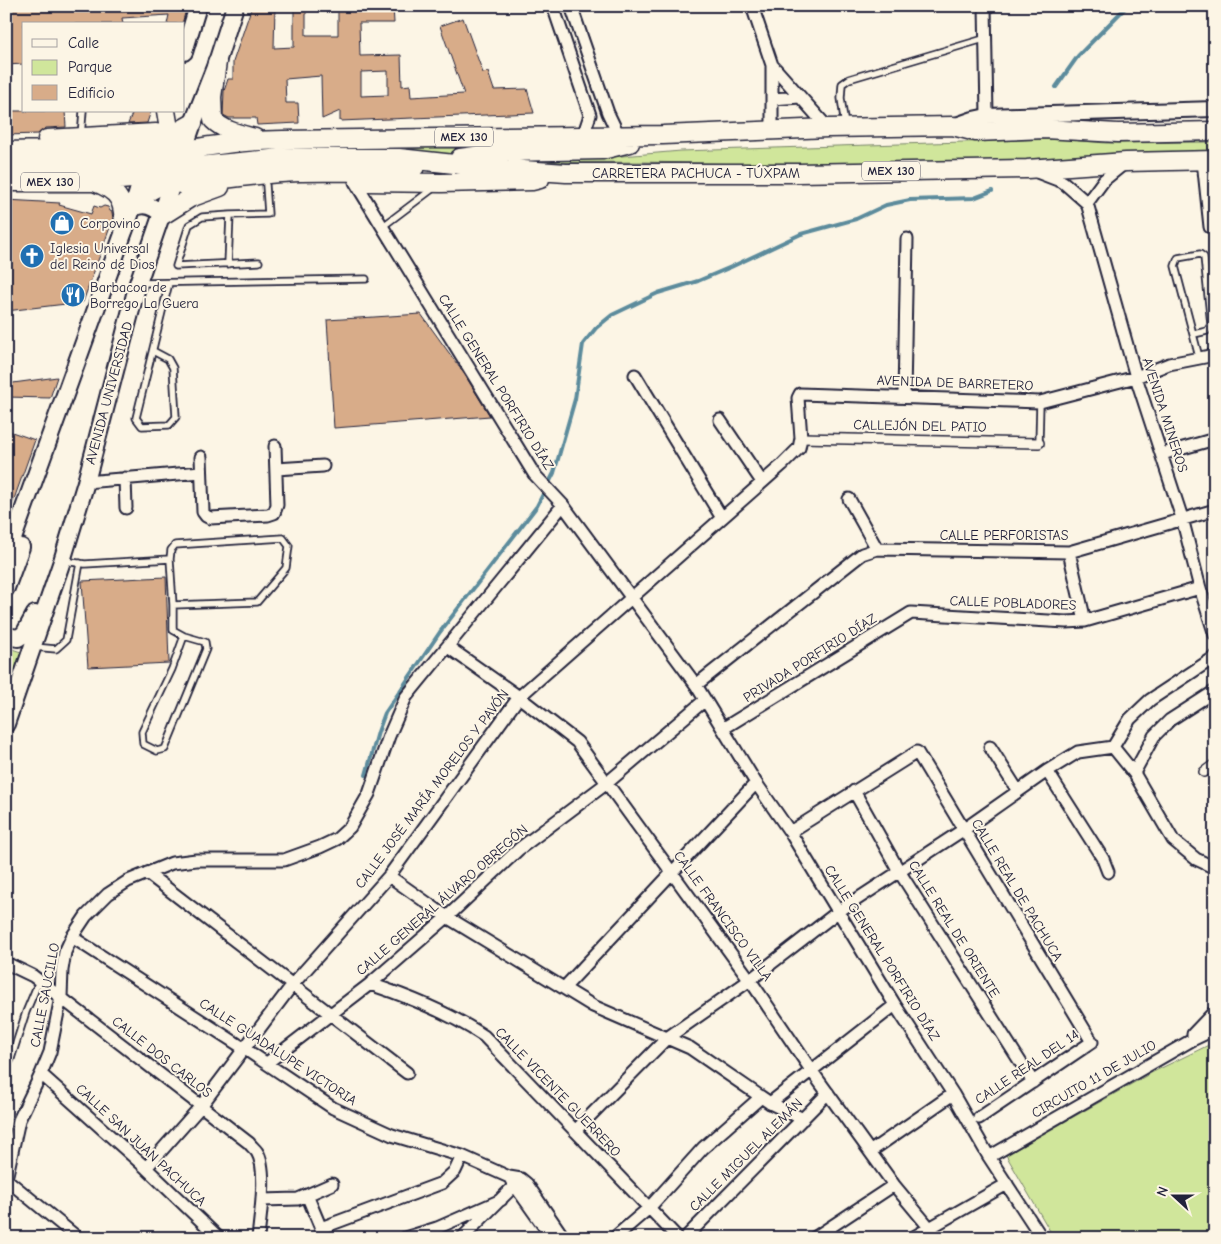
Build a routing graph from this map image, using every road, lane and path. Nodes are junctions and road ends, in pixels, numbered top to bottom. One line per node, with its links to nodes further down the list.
1 (198, 6): 8 (main road)
2 (234, 6): 9 (main road)
3 (553, 6): 24 (street)
4 (571, 6): 25 (street)
5 (752, 6): 10 (street)
6 (985, 6): 7 (street)
7 (986, 38): 17 (street); 20 (lane)
8 (185, 49)
9 (217, 62): 18 (main road); 27 (main road)
10 (772, 65): 11 (street); 12 (street)
11 (800, 97): 12 (street); 20 (street)
12 (772, 99): 21 (street)
13 (1215, 109): 17 (street, MEX 130)
14 (83, 112): 28 (lane)
15 (166, 112): 30 (main road)
16 (167, 112): 18 (main road)
17 (987, 116): 19 (street, MEX 130)
18 (194, 121): 30 (main road)
19 (953, 126): 20 (main road, MEX 130); 22 (main road, MEX 130)
20 (836, 128): 21 (main road, MEX 130)
21 (772, 130): 23 (main road, MEX 130)
22 (1215, 131)
23 (663, 135): 25 (main road, MEX 130); 32 (main road)
24 (583, 136): 25 (main road, MEX 130); 27 (main road, MEX 130)
25 (619, 136)
26 (6, 140): 28 (main road)
27 (265, 140): 30 (main road, MEX 130)
28 (81, 144): 29 (main road); 30 (main road)
29 (6, 150)
30 (163, 160): 32 (main road, CARRETERA PACHUCA - TÚXPAM / MEX 130); 34 (main road, MEX 130); 38 (main road, MEX 130); 43 (main road); 44 (main road)
31 (1209, 161): 33 (main road, CARRETERA PACHUCA - TÚXPAM / MEX 130); 47 (street)
32 (436, 162): 36 (main road, CARRETERA PACHUCA - TÚXPAM / MEX 130)
33 (1126, 162): 35 (main road, CARRETERA PACHUCA - TÚXPAM / MEX 130); 42 (street)
34 (6, 168)
35 (1027, 169): 36 (main road, CARRETERA PACHUCA - TÚXPAM / MEX 130); 42 (street)
36 (566, 174): 40 (main road)
37 (6, 182): 38 (main road, MEX 130)
38 (94, 182): 48 (main road)
39 (355, 182): 40 (main road); 41 (main road); 46 (street, CALLE GENERAL PORFIRIO DÍAZ)
40 (441, 183): 46 (lane)
41 (266, 184): 44 (main road); 45 (lane)
42 (1087, 203): 60 (street, AVENIDA MINEROS)
43 (133, 205): 44 (main road); 48 (main road)
44 (162, 215): 53 (main road, AVENIDA UNIVERSIDAD)
45 (230, 216): 51 (lane); 51 (lane)
46 (382, 227): 78 (street, CALLE GENERAL PORFIRIO DÍAZ)
47 (1210, 227)
48 (124, 229): 76 (main road)
49 (907, 239): 61 (street)
50 (259, 262): 51 (lane)
51 (228, 264)
52 (366, 279): 54 (lane)
53 (138, 283): 54 (lane); 74 (main road, AVENIDA UNIVERSIDAD)
54 (169, 283): 56 (lane)
55 (1194, 334): 55 (lane); 58 (lane)
56 (153, 351): 56 (lane)
57 (1215, 355): 58 (street, AVENIDA DE BARRETERO)
58 (1199, 357): 60 (street, AVENIDA DE BARRETERO)
59 (635, 375): 81 (street)
60 (1136, 377): 62 (street, AVENIDA DE BARRETERO); 68 (street, AVENIDA MINEROS)
61 (904, 396): 62 (street, AVENIDA DE BARRETERO); 65 (street, AVENIDA DE BARRETERO)
62 (1040, 402): 66 (lane)
63 (720, 420): 75 (street)
64 (1215, 439): 68 (street)
65 (800, 443): 66 (street, CALLEJÓN DEL PATIO); 75 (street, CALLE JOSÉ MARÍA MORELOS Y PAVÓN)
66 (1039, 443)
67 (275, 446): 71 (street)
68 (1162, 454): 82 (street, AVENIDA MINEROS)
69 (201, 457): 72 (street)
70 (323, 466): 71 (street)
71 (276, 469): 72 (street)
72 (202, 472): 73 (street)
73 (125, 478): 74 (street); 79 (street)
74 (86, 482): 87 (main road, AVENIDA UNIVERSIDAD)
75 (762, 482): 81 (street, CALLE JOSÉ MARÍA MORELOS Y PAVÓN)
76 (29, 496): 85 (main road); 89 (main road)
77 (849, 499): 83 (street)
78 (560, 502): 91 (street, CALLE GENERAL PORFIRIO DÍAZ); 98 (street, CALLE SAUCILLO)
79 (126, 508)
80 (1215, 510): 82 (street, CALLE PERFORISTAS)
81 (722, 518): 91 (street, CALLE JOSÉ MARÍA MORELOS Y PAVÓN)
82 (1182, 518): 84 (street, CALLE PERFORISTAS); 90 (street, AVENIDA MINEROS)
83 (877, 549): 84 (street, CALLE PERFORISTAS); 101 (street)
84 (1069, 552): 94 (street)
85 (6, 558)
86 (170, 559): 88 (lane); 92 (lane); 92 (lane)
87 (62, 561): 88 (lane); 95 (main road); 99 (main road, AVENIDA UNIVERSIDAD)
88 (80, 563): 99 (lane)
89 (6, 588)
90 (1200, 588): 94 (street, CALLE POBLADORES); 97 (street, AVENIDA MINEROS)
91 (630, 598): 101 (street, CALLE GENERAL PORFIRIO DÍAZ); 103 (street, CALLE JOSÉ MARÍA MORELOS Y PAVÓN)
92 (173, 604): 96 (lane)
93 (911, 613): 94 (street, CALLE POBLADORES); 106 (street, PRIVADA PORFIRIO DÍAZ)
94 (1085, 620)
95 (6, 636)
96 (184, 636): 96 (lane)
97 (1215, 636)
98 (448, 646): 103 (street, CALLE FRANCISCO VILLA); 123 (street, CALLE SAUCILLO)
99 (32, 647): 105 (main road, AVENIDA UNIVERSIDAD)
100 (1215, 657): 108 (street)
101 (696, 685): 104 (street, CALLE GENERAL PORFIRIO DÍAZ)
102 (1215, 691): 112 (street)
103 (519, 697): 113 (street, CALLE FRANCISCO VILLA); 124 (street, CALLE JOSÉ MARÍA MORELOS Y PAVÓN)
104 (705, 700): 106 (street, CALLE GENERAL PORFIRIO DÍAZ); 113 (street, CALLE GENERAL ÁLVARO OBREGÓN)
105 (6, 724)
106 (724, 728): 114 (street, CALLE GENERAL PORFIRIO DÍAZ)
107 (990, 746): 116 (street)
108 (1113, 748): 110 (street); 112 (street)
109 (1215, 764): 111 (street)
110 (1046, 771): 116 (street); 122 (street)
111 (1204, 772)
112 (1134, 773): 119 (street)
113 (607, 783): 121 (street, CALLE FRANCISCO VILLA); 126 (street, CALLE GENERAL ÁLVARO OBREGÓN)
114 (756, 783): 118 (street, CALLE GENERAL PORFIRIO DÍAZ); 121 (street)
115 (854, 791): 117 (street, CALLE REAL DE PACHUCA); 118 (street); 120 (street, CALLE REAL DE ORIENTE)
116 (1018, 791): 117 (street)
117 (963, 830): 120 (street); 141 (street, CALLE REAL DE PACHUCA)
118 (790, 832): 125 (street, CALLE GENERAL PORFIRIO DÍAZ)
119 (1215, 868)
120 (899, 871): 125 (street); 148 (street, CALLE REAL DE ORIENTE)
121 (673, 872): 129 (street, CALLE FRANCISCO VILLA); 133 (street)
122 (1108, 872)
123 (147, 873): 127 (street, CALLE SAUCILLO); 131 (street)
124 (389, 876): 126 (street); 131 (street, CALLE JOSÉ MARÍA MORELOS Y PAVÓN)
125 (839, 911): 129 (street); 135 (street, CALLE GENERAL PORFIRIO DÍAZ)
126 (447, 917): 132 (street, CALLE GENERAL ÁLVARO OBREGÓN); 133 (street)
127 (72, 937): 134 (street, CALLE SAUCILLO); 142 (street, CALLE GUADALUPE VICTORIA)
128 (6, 963): 130 (street, CALLE DOS CARLOS)
129 (750, 980): 139 (street); 145 (street, CALLE FRANCISCO VILLA)
130 (39, 981): 134 (street, CALLE DOS CARLOS); 144 (lane)
131 (293, 984): 137 (street); 142 (street, CALLE JOSÉ MARÍA MORELOS Y PAVÓN)
132 (370, 984): 137 (street, CALLE GENERAL ÁLVARO OBREGÓN); 155 (street, CALLE VICENTE GUERRERO)
133 (564, 988): 139 (street)
134 (60, 997): 147 (street, CALLE SAUCILLO); 152 (street, CALLE DOS CARLOS)
135 (895, 1005): 145 (street); 150 (street, CALLE GENERAL PORFIRIO DÍAZ)
136 (1215, 1011): 140 (street)
137 (331, 1013): 143 (street, CALLE GENERAL ÁLVARO OBREGÓN); 146 (street)
138 (1215, 1029): 140 (street, CIRCUITO 11 DE JULIO)
139 (667, 1038): 151 (street); 155 (street)
140 (1192, 1040): 158 (street, CIRCUITO 11 DE JULIO)
141 (1092, 1042): 148 (street, CALLE REAL DEL 14)
142 (245, 1048): 143 (street, CALLE GUADALUPE VICTORIA); 152 (street)
143 (267, 1063): 157 (street, CALLE GUADALUPE VICTORIA)
144 (6, 1068)
145 (811, 1070): 149 (street, CALLE FRANCISCO VILLA); 151 (street)
146 (407, 1073)
147 (41, 1074): 159 (street, CALLE SAN JUAN PACHUCA); 160 (street, CALLE SAUCILLO)
148 (1033, 1082): 153 (street, CALLE REAL DEL 14)
149 (828, 1093): 154 (street, CALLE MIGUEL ALEMÁN); 156 (street, CALLE FRANCISCO VILLA)
150 (952, 1094): 156 (street); 158 (street, CALLE GENERAL PORFIRIO DÍAZ)
151 (766, 1100): 154 (street); 168 (street)
152 (201, 1106): 159 (street); 166 (street, CALLE DOS CARLOS)
153 (979, 1118)
154 (803, 1119): 181 (street, CALLE MIGUEL ALEMÁN)
155 (576, 1131): 168 (street, CALLE VICENTE GUERRERO)
156 (871, 1151): 164 (street, CALLE FRANCISCO VILLA)
157 (462, 1156): 161 (street, CALLE GUADALUPE VICTORIA); 171 (street)
158 (989, 1157): 163 (street, CALLE GENERAL PORFIRIO DÍAZ)
159 (146, 1168): 173 (street, CALLE SAN JUAN PACHUCA)
160 (6, 1179): 172 (street)
161 (515, 1181): 167 (street); 169 (street, CALLE GUADALUPE VICTORIA)
162 (332, 1184): 165 (street)
163 (1007, 1184): 170 (street); 185 (street, CALLE GENERAL PORFIRIO DÍAZ)
164 (894, 1185): 170 (street, CALLE FRANCISCO VILLA); 182 (street)
165 (307, 1195): 166 (street); 171 (street)
166 (262, 1200): 174 (street, CALLE DOS CARLOS)
167 (501, 1200): 175 (street); 176 (street)
168 (649, 1208): 179 (street); 180 (street, CALLE VICENTE GUERRERO)
169 (545, 1220): 177 (street, CALLE GUADALUPE VICTORIA); 178 (street, CALLE GUADALUPE VICTORIA)
170 (930, 1227): 183 (street); 184 (street, CALLE FRANCISCO VILLA)
171 (323, 1233)
172 (78, 1238)
173 (219, 1238)
174 (258, 1238)
175 (405, 1238)
176 (463, 1238)
177 (552, 1238)
178 (564, 1238)
179 (614, 1238)
180 (678, 1238)
181 (684, 1238)
182 (814, 1238)
183 (912, 1238)
184 (938, 1238)
185 (1042, 1238)

